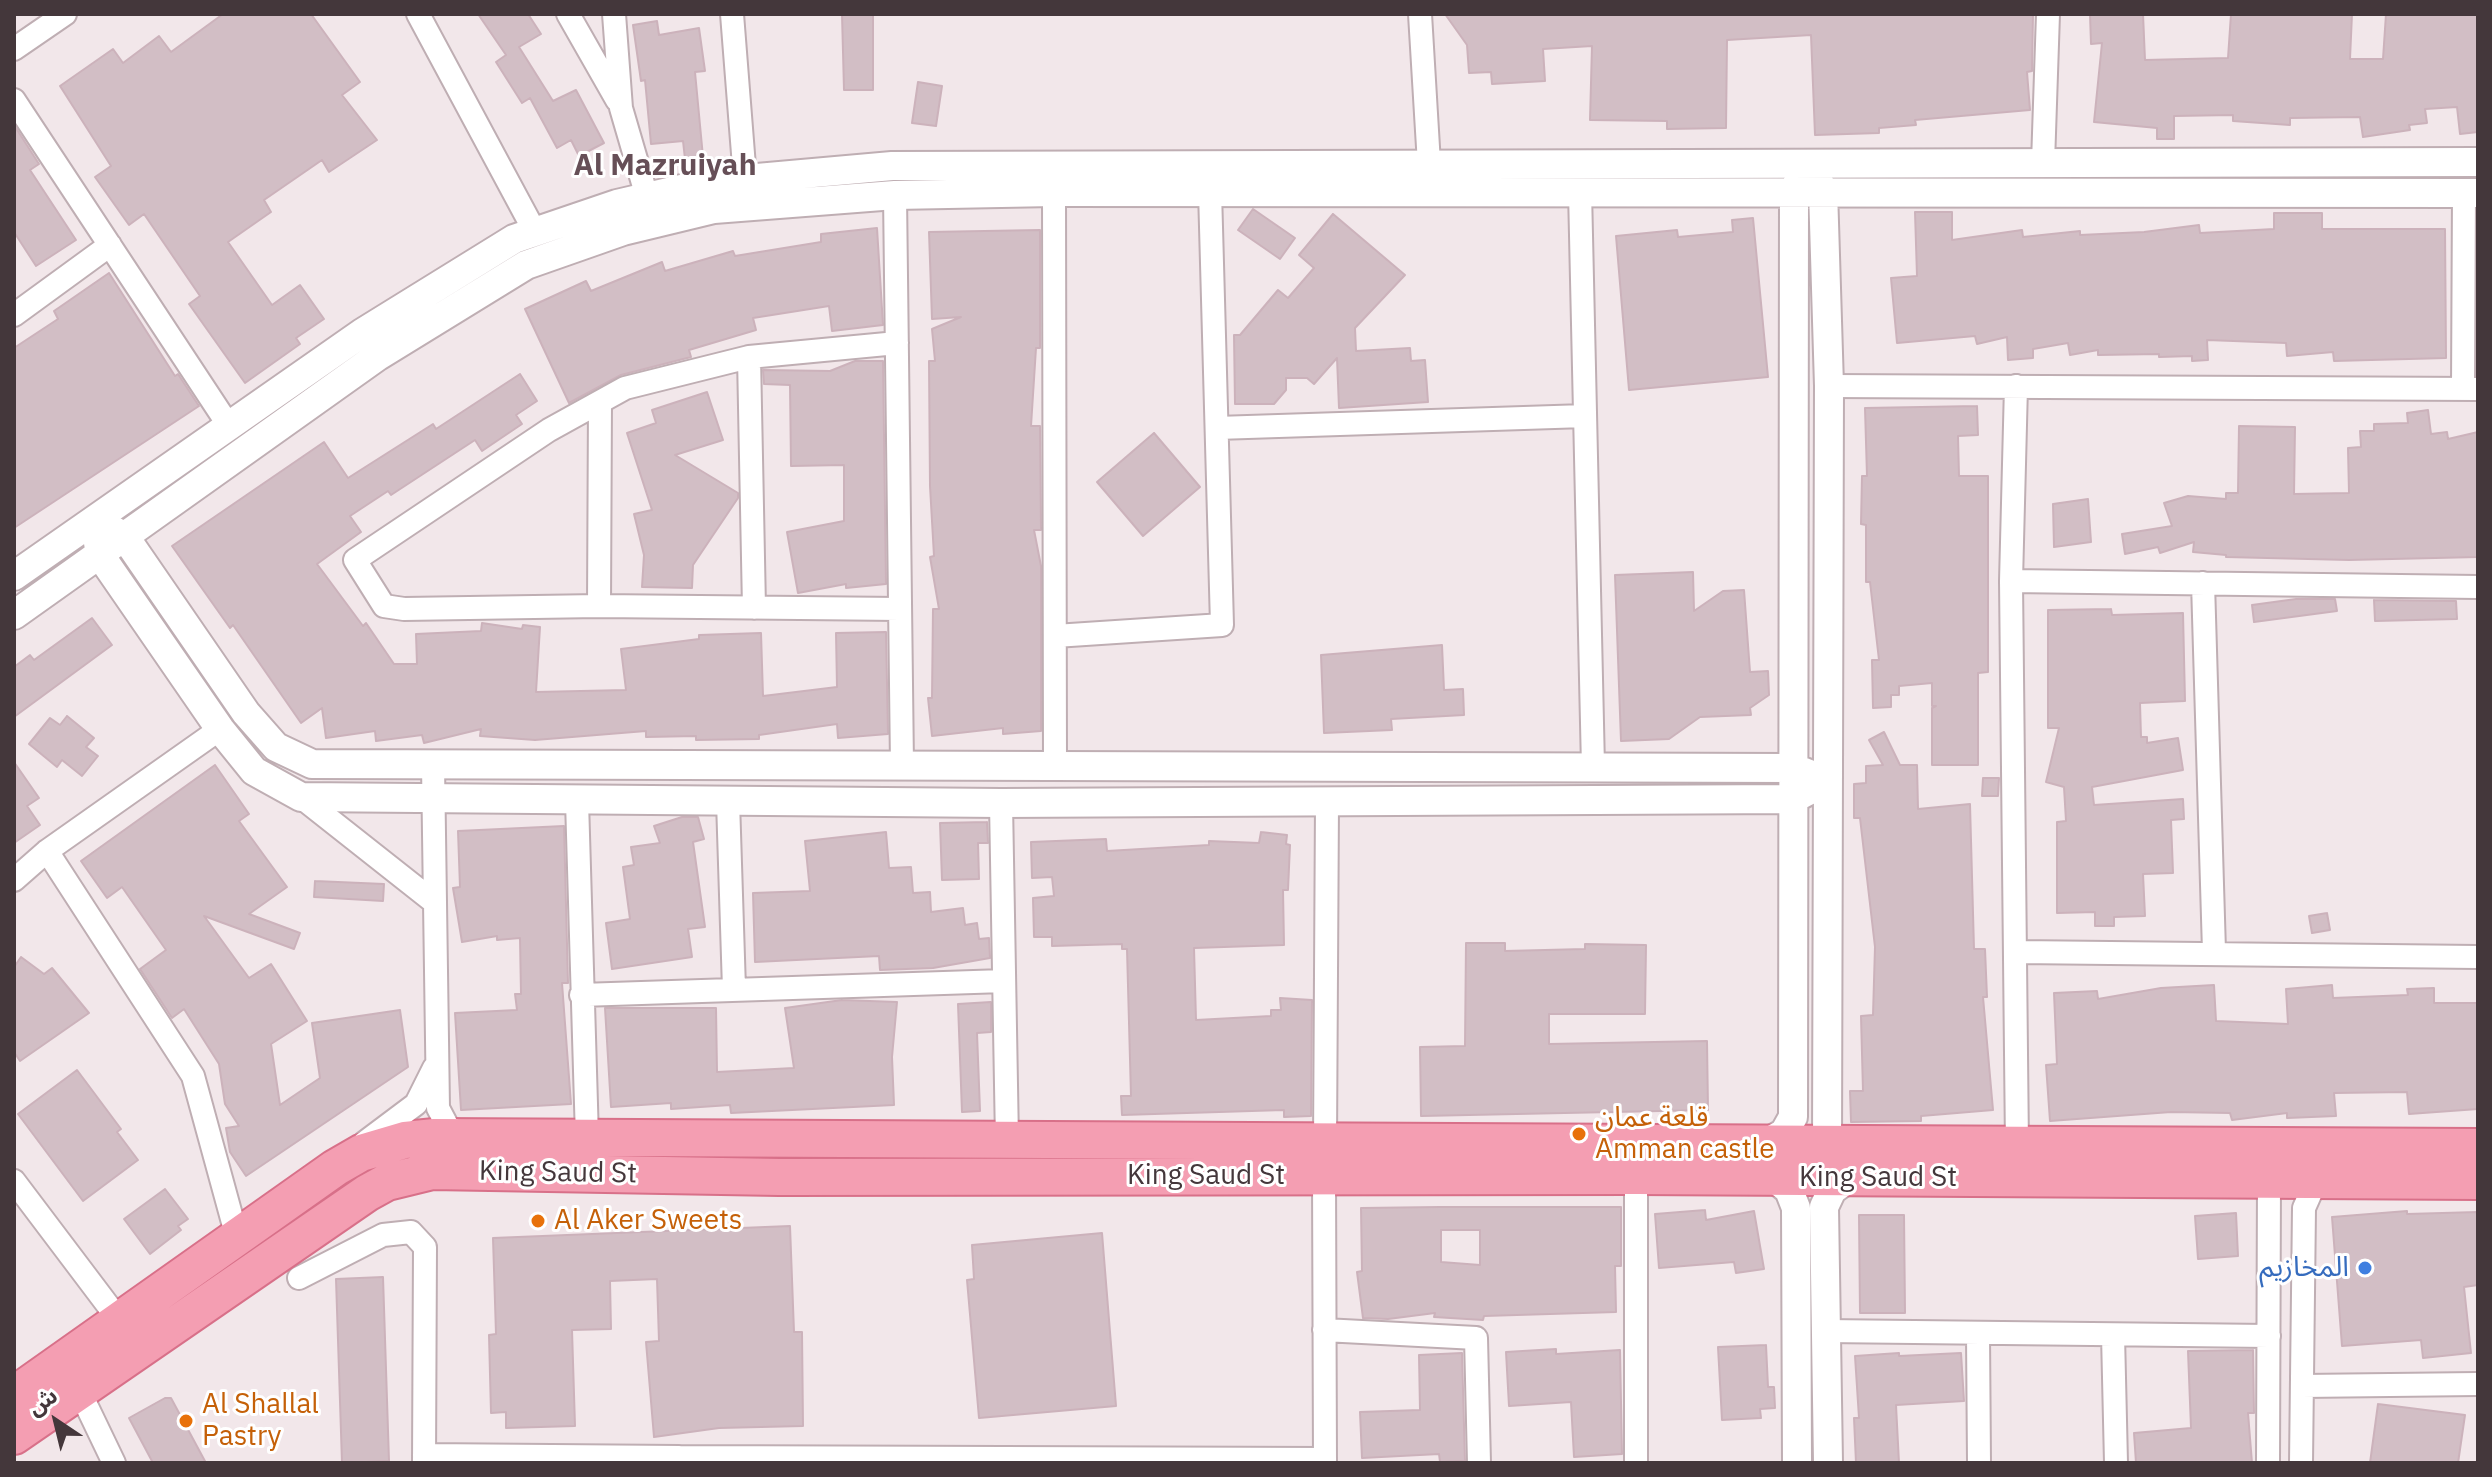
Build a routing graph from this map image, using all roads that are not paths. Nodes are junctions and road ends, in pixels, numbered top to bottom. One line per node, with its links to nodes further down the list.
1 (65, 14): 8 (street)
2 (418, 14): 24 (street)
3 (568, 14): 10 (street)
4 (614, 14): 10 (street)
5 (732, 14): 15 (street)
6 (1420, 14): 14 (street)
7 (2048, 14): 13 (street)
8 (14, 49)
9 (14, 100): 25 (street)
10 (621, 108): 23 (street)
11 (2478, 162): 13 (street)
12 (1807, 163): 13 (street); 14 (street); 16 (street); 17 (street)
13 (2043, 163)
14 (1429, 164): 15 (street)
15 (745, 179): 23 (street)
16 (1794, 190): 17 (street); 19 (street); 53 (street)
17 (1823, 190): 21 (street); 29 (street)
18 (1210, 191): 19 (street); 20 (street); 35 (street)
19 (1580, 191): 33 (street)
20 (1054, 192): 22 (street); 47 (street)
21 (2471, 193): 31 (street)
22 (895, 195): 27 (street); 37 (street)
23 (647, 197): 24 (street)
24 (535, 232): 34 (street)
25 (110, 245): 26 (street); 34 (street)
26 (14, 315)
27 (897, 343): 28 (street); 45 (street)
28 (749, 357): 32 (street); 44 (street)
29 (1829, 386): 30 (street); 54 (street)
30 (2016, 386): 31 (street); 40 (street)
31 (2470, 388)
32 (600, 402): 43 (street); 43 (street)
33 (1585, 416): 35 (street); 52 (street)
34 (229, 426): 36 (street)
35 (1217, 428): 47 (street)
36 (94, 520): 37 (street); 38 (street); 39 (street)
37 (125, 537): 38 (street); 49 (street)
38 (100, 555): 46 (street); 48 (street)
39 (14, 576)
40 (2011, 581): 41 (street); 66 (street)
41 (2203, 583): 42 (street); 65 (street)
42 (2478, 587)
43 (599, 606): 44 (street)
44 (754, 608): 45 (street)
45 (900, 609): 50 (street)
46 (14, 615)
47 (1055, 636): 51 (street)
48 (220, 729): 55 (street); 62 (street)
49 (433, 765): 50 (street); 57 (street)
50 (902, 765): 51 (street)
51 (1055, 766): 52 (street)
52 (1593, 767): 53 (street)
53 (1794, 768): 54 (street); 56 (street)
54 (1827, 781): 56 (street); 76 (street)
55 (301, 797): 57 (street); 64 (street)
56 (1793, 799): 60 (street); 81 (street)
57 (433, 800): 58 (street); 64 (street)
58 (577, 801): 59 (street); 70 (street)
59 (728, 801): 61 (street); 69 (street)
60 (1327, 802): 61 (street); 80 (street)
61 (1001, 803): 68 (street)
62 (47, 851): 63 (street); 90 (street)
63 (14, 880)
64 (434, 902): 71 (street)
65 (2214, 951): 66 (street); 67 (street)
66 (2018, 952): 77 (street)
67 (2478, 957)
68 (1004, 981): 69 (street); 75 (street)
69 (734, 989): 70 (street)
70 (581, 995): 73 (street)
71 (435, 1063): 72 (street); 82 (street)
72 (469, 1137): 73 (main road, King Saud St); 82 (main road, King Saud St)
73 (587, 1138): 74 (main road, King Saud St)
74 (951, 1141): 75 (main road, King Saud St); 84 (main road)
75 (1007, 1141): 80 (main road, King Saud St)
76 (1827, 1144): 77 (main road, King Saud St); 81 (main road, King Saud St); 83 (street)
77 (2017, 1146): 78 (main road, King Saud St)
78 (2439, 1147): 79 (main road, King Saud St); 86 (main road)
79 (2478, 1147)
80 (1324, 1160): 81 (main road, King Saud St); 83 (main road, King Saud St); 84 (main road, King Saud St); 95 (street)
81 (1769, 1161): 83 (main road, King Saud St); 85 (main road, King Saud St); 91 (street)
82 (335, 1168): 90 (main road, King Saud St)
83 (1652, 1176): 110 (street)
84 (779, 1177): 102 (main road, King Saud St)
85 (1849, 1178): 86 (main road, King Saud St); 92 (street)
86 (2269, 1179): 87 (main road, King Saud St); 99 (street)
87 (2334, 1179): 89 (main road, King Saud St); 101 (street)
88 (14, 1181): 94 (street)
89 (2478, 1181)
90 (237, 1237): 94 (main road, King Saud St)
91 (1795, 1255): 92 (street); 111 (street)
92 (1824, 1257): 96 (street)
93 (299, 1278): 105 (street)
94 (119, 1320): 103 (main road, King Saud St)
95 (1324, 1330): 107 (street); 109 (street)
96 (1825, 1331): 97 (street); 112 (street)
97 (1978, 1335): 98 (street); 113 (street)
98 (2113, 1335): 99 (street); 114 (street)
99 (2269, 1336): 115 (street)
100 (2478, 1384): 101 (street)
101 (2302, 1386): 116 (street)
102 (79, 1390): 104 (main road, King Saud St); 108 (street)
103 (16, 1394)
104 (14, 1436)
105 (424, 1459): 106 (street)
106 (679, 1460): 107 (street)
107 (1325, 1461)
108 (114, 1463)
109 (1479, 1463)
110 (1636, 1463)
111 (1797, 1463)
112 (1828, 1463)
113 (1979, 1463)
114 (2116, 1463)
115 (2268, 1463)
116 (2301, 1463)

